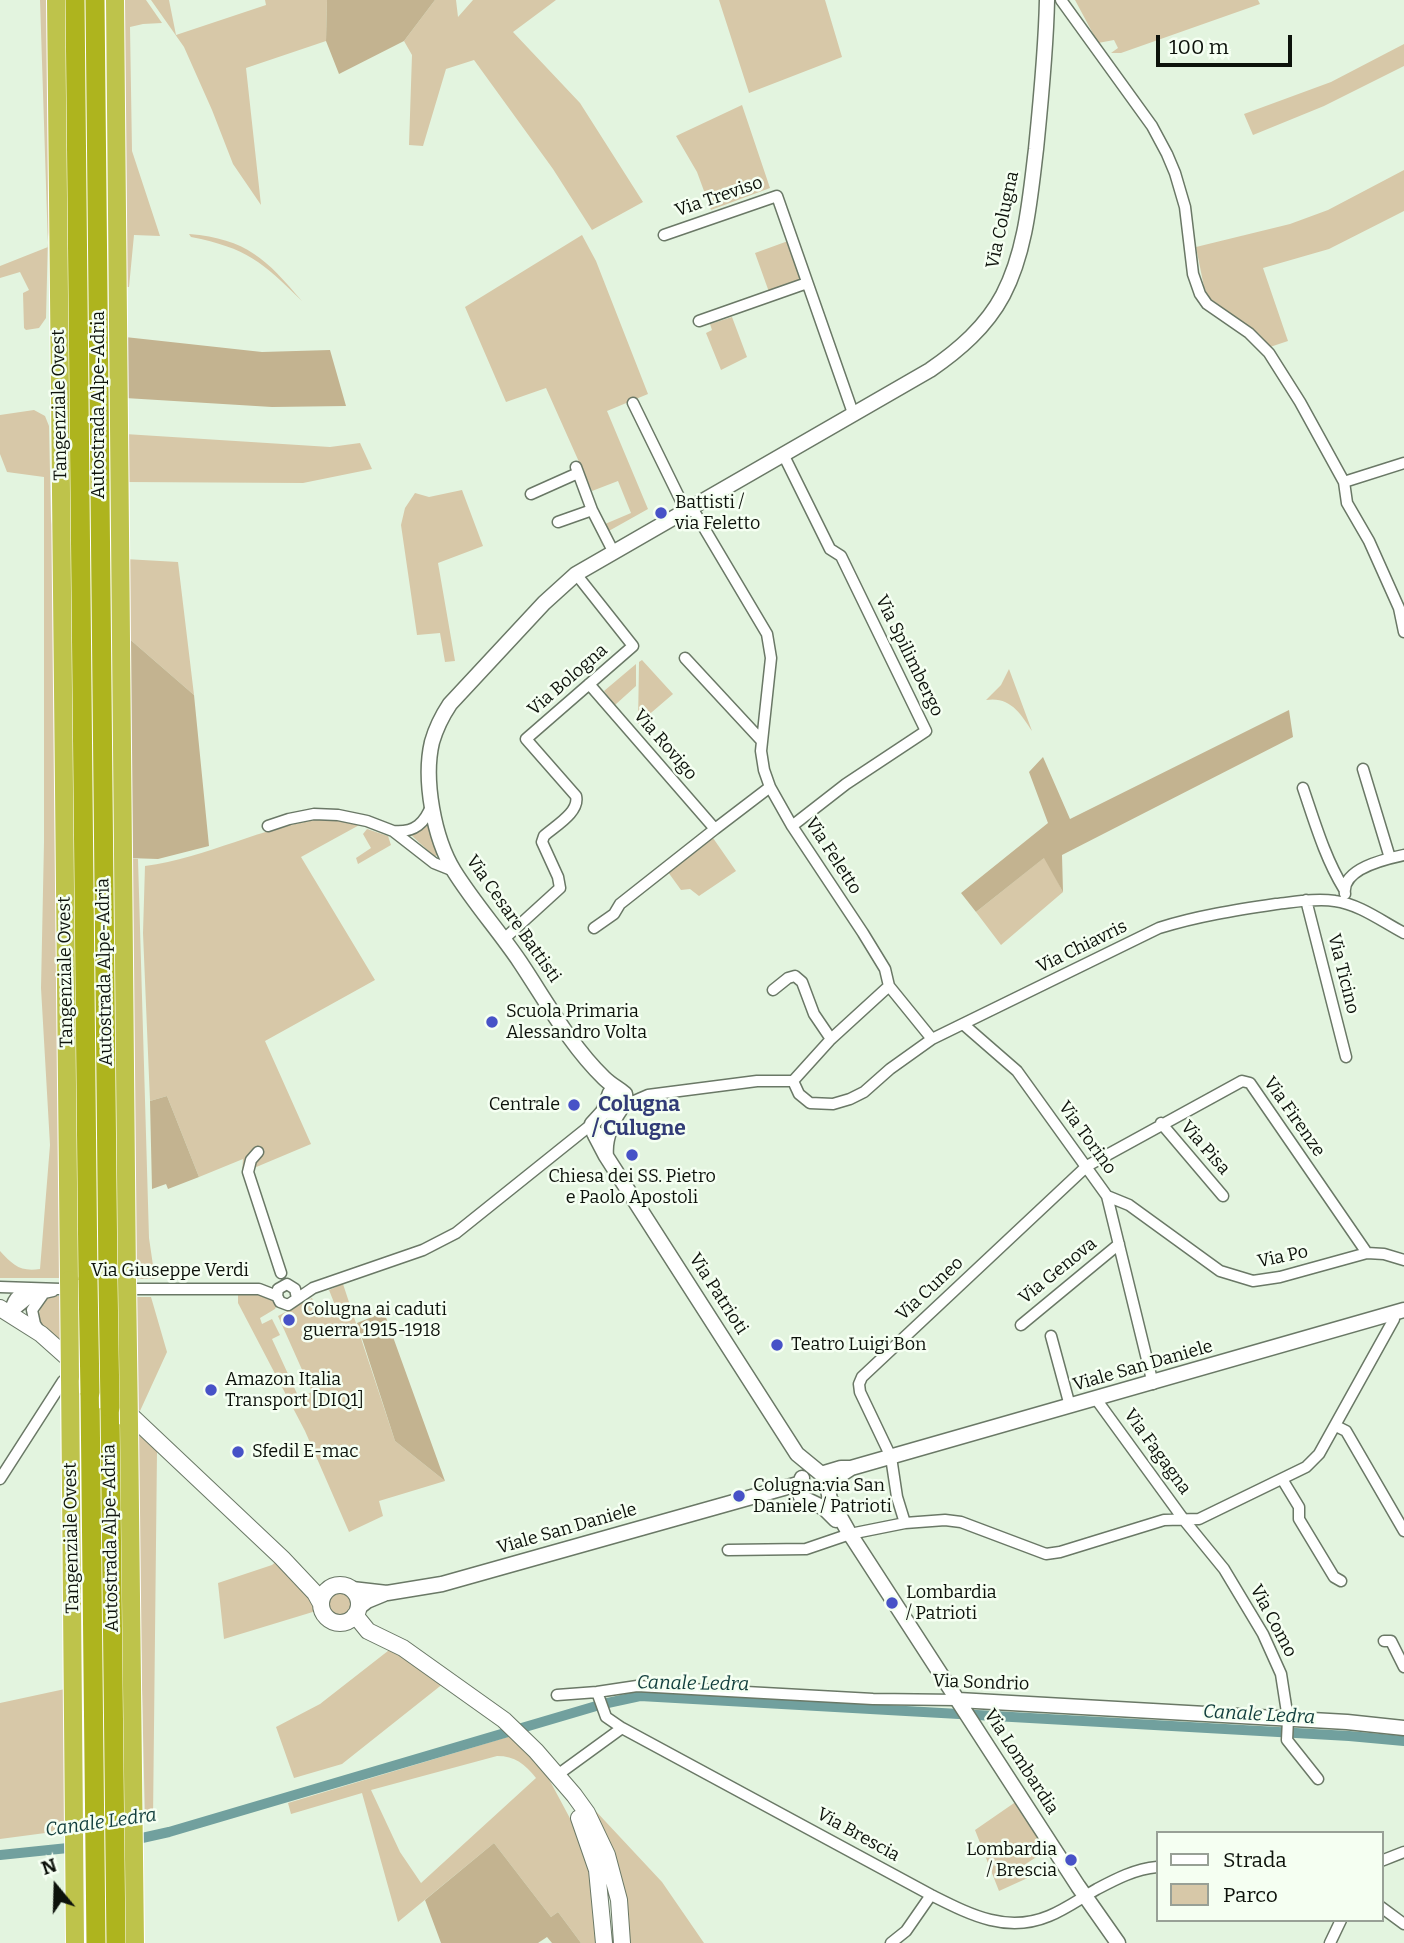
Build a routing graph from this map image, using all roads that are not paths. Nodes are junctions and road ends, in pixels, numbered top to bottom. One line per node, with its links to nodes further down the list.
1 (56, 0): 59 (highway, Tangenziale Ovest)
2 (75, 0): 59 (highway, Autostrada Alpe-Adria)
3 (95, 0): 59 (highway, Autostrada Alpe-Adria)
4 (115, 0): 59 (highway, Tangenziale Ovest)
5 (1047, 0): 11 (street, Via Colugna)
6 (1060, 0): 14 (street)
7 (664, 235): 8 (street, Via Treviso)
8 (807, 283): 9 (street); 11 (street, Via Treviso)
9 (699, 321)
10 (633, 403): 16 (street)
11 (853, 413): 12 (street, Via Cesare Battisti)
12 (783, 454): 16 (street, Via Cesare Battisti); 30 (street, Via Spilimbergo)
13 (1404, 463): 14 (street)
14 (1344, 482): 21 (street)
15 (531, 494): 17 (street)
16 (689, 507): 19 (street, Via Cesare Battisti); 24 (street, Via Feletto)
17 (593, 510): 18 (street); 19 (street)
18 (558, 522)
19 (613, 551): 20 (street, Via Cesare Battisti)
20 (576, 574): 23 (street, Via Bologna); 28 (street, Via Cesare Battisti)
21 (1404, 632)
22 (685, 658): 24 (street)
23 (589, 684): 31 (street, Via Rovigo); 41 (street, Via Bologna)
24 (761, 740): 26 (street, Via Feletto)
25 (1363, 769): 34 (street)
26 (770, 787): 30 (street, Via Feletto); 31 (street)
27 (1303, 788): 36 (street)
28 (432, 803): 32 (street); 35 (street, Via Cesare Battisti)
29 (268, 826): 32 (street)
30 (792, 826): 42 (street, Via Feletto)
31 (715, 829): 39 (street)
32 (394, 831): 35 (street)
33 (1404, 855): 34 (street)
34 (1390, 859): 36 (street)
35 (454, 871): 41 (street, Via Cesare Battisti)
36 (1344, 889): 38 (street)
37 (1306, 900): 38 (street, Via Chiavris); 44 (street, Via Chiavris); 47 (street, Via Ticino)
38 (1348, 904): 40 (street, Via Chiavris)
39 (594, 928)
40 (1404, 933)
41 (504, 939): 49 (street, Via Cesare Battisti)
42 (889, 986): 45 (street); 46 (street, Via Feletto)
43 (772, 990): 45 (street)
44 (963, 1024): 46 (street, Via Chiavris); 53 (street, Via Torino)
45 (831, 1039): 48 (street)
46 (932, 1039): 48 (street, Via Chiavris)
47 (1346, 1057)
48 (793, 1081): 49 (street)
49 (619, 1096): 51 (street)
50 (1161, 1124): 53 (street, Via Firenze); 55 (street, Via Pisa); 57 (street, Via Firenze)
51 (595, 1132): 62 (street); 76 (street, Via Patrioti)
52 (258, 1152): 62 (street)
53 (1087, 1166): 54 (street, Via Torino); 73 (street, Via Cuneo)
54 (1107, 1195): 56 (street, Via Torino); 57 (street, Via Po)
55 (1223, 1195)
56 (1119, 1244): 65 (street, Via Genova); 69 (street, Via Torino)
57 (1367, 1253): 58 (street, Via Po)
58 (1404, 1260)
59 (91, 1281): 61 (street, Via Giuseppe Verdi); 62 (street, Via Giuseppe Verdi); 68 (highway, Tangenziale Ovest, bridge); 100 (highway, Autostrada Alpe-Adria, bridge); 100 (highway, Tangenziale Ovest, bridge); 110 (highway, Autostrada Alpe-Adria, bridge)
60 (0, 1287): 61 (street, Via Giuseppe Verdi)
61 (39, 1291): 63 (street, Via Giuseppe Verdi); 66 (street)
62 (288, 1291)
63 (5, 1311): 66 (main road, Viale San Daniele)
64 (1399, 1312): 69 (street, Viale San Daniele); 72 (street)
65 (1021, 1325)
66 (41, 1334): 82 (main road, Viale San Daniele)
67 (1051, 1336): 71 (street)
68 (66, 1379): 74 (street); 109 (highway, Tangenziale Ovest)
69 (1153, 1384): 70 (street, Viale San Daniele)
70 (1096, 1399): 71 (street, Viale San Daniele); 78 (street, Via Fagagna)
71 (1070, 1406): 73 (street, Viale San Daniele)
72 (1336, 1426): 75 (street); 79 (street)
73 (891, 1457): 76 (street, Viale San Daniele); 77 (street)
74 (0, 1479)
75 (1282, 1479): 78 (street); 83 (street)
76 (814, 1485): 80 (street, Via Lombardia); 85 (street, Viale San Daniele)
77 (905, 1522): 78 (street); 80 (street)
78 (1187, 1522): 95 (street, Via Como)
79 (1404, 1531)
80 (849, 1532): 81 (street); 94 (street, Via Lombardia)
81 (728, 1550)
82 (282, 1558): 84 (main road, Viale San Daniele); 86 (main road, Viale San Daniele)
83 (1340, 1581)
84 (344, 1587): 85 (street, Viale San Daniele); 86 (main road); 87 (main road)
85 (387, 1593): 87 (street, Viale San Daniele)
86 (320, 1602): 88 (main road, Viale San Daniele)
87 (357, 1612): 88 (main road, Viale San Daniele); 89 (main road)
88 (338, 1623): 89 (main road)
89 (385, 1639): 98 (main road)
90 (1384, 1641): 91 (street)
91 (1404, 1667)
92 (597, 1694): 93 (street, Via Sondrio); 94 (street, Via Sondrio); 96 (street, Via Brescia)
93 (556, 1695)
94 (960, 1702): 95 (street, Via Sondrio); 105 (street, Via Lombardia)
95 (1288, 1722): 97 (street, Via Sondrio); 99 (street, Via Como)
96 (622, 1728): 98 (street); 104 (street, Via Brescia)
97 (1404, 1728)
98 (556, 1776): 114 (main road); 115 (main road)
99 (1318, 1779)
100 (127, 1843): 111 (highway, Autostrada Alpe-Adria); 112 (highway, Tangenziale Ovest); 113 (highway)
101 (1404, 1852): 102 (street)
102 (1383, 1860)
103 (1156, 1867): 105 (street, Via Brescia)
104 (931, 1895): 105 (street, Via Brescia); 116 (street)
105 (1085, 1896): 117 (street, Via Lombardia)
106 (1383, 1908): 108 (street)
107 (1340, 1922): 118 (street)
108 (1404, 1924)
109 (74, 1940)
110 (96, 1943)
111 (116, 1943)
112 (135, 1943)
113 (145, 1943)
114 (604, 1943)
115 (622, 1943)
116 (891, 1943)
117 (1118, 1943)
118 (1331, 1943)

